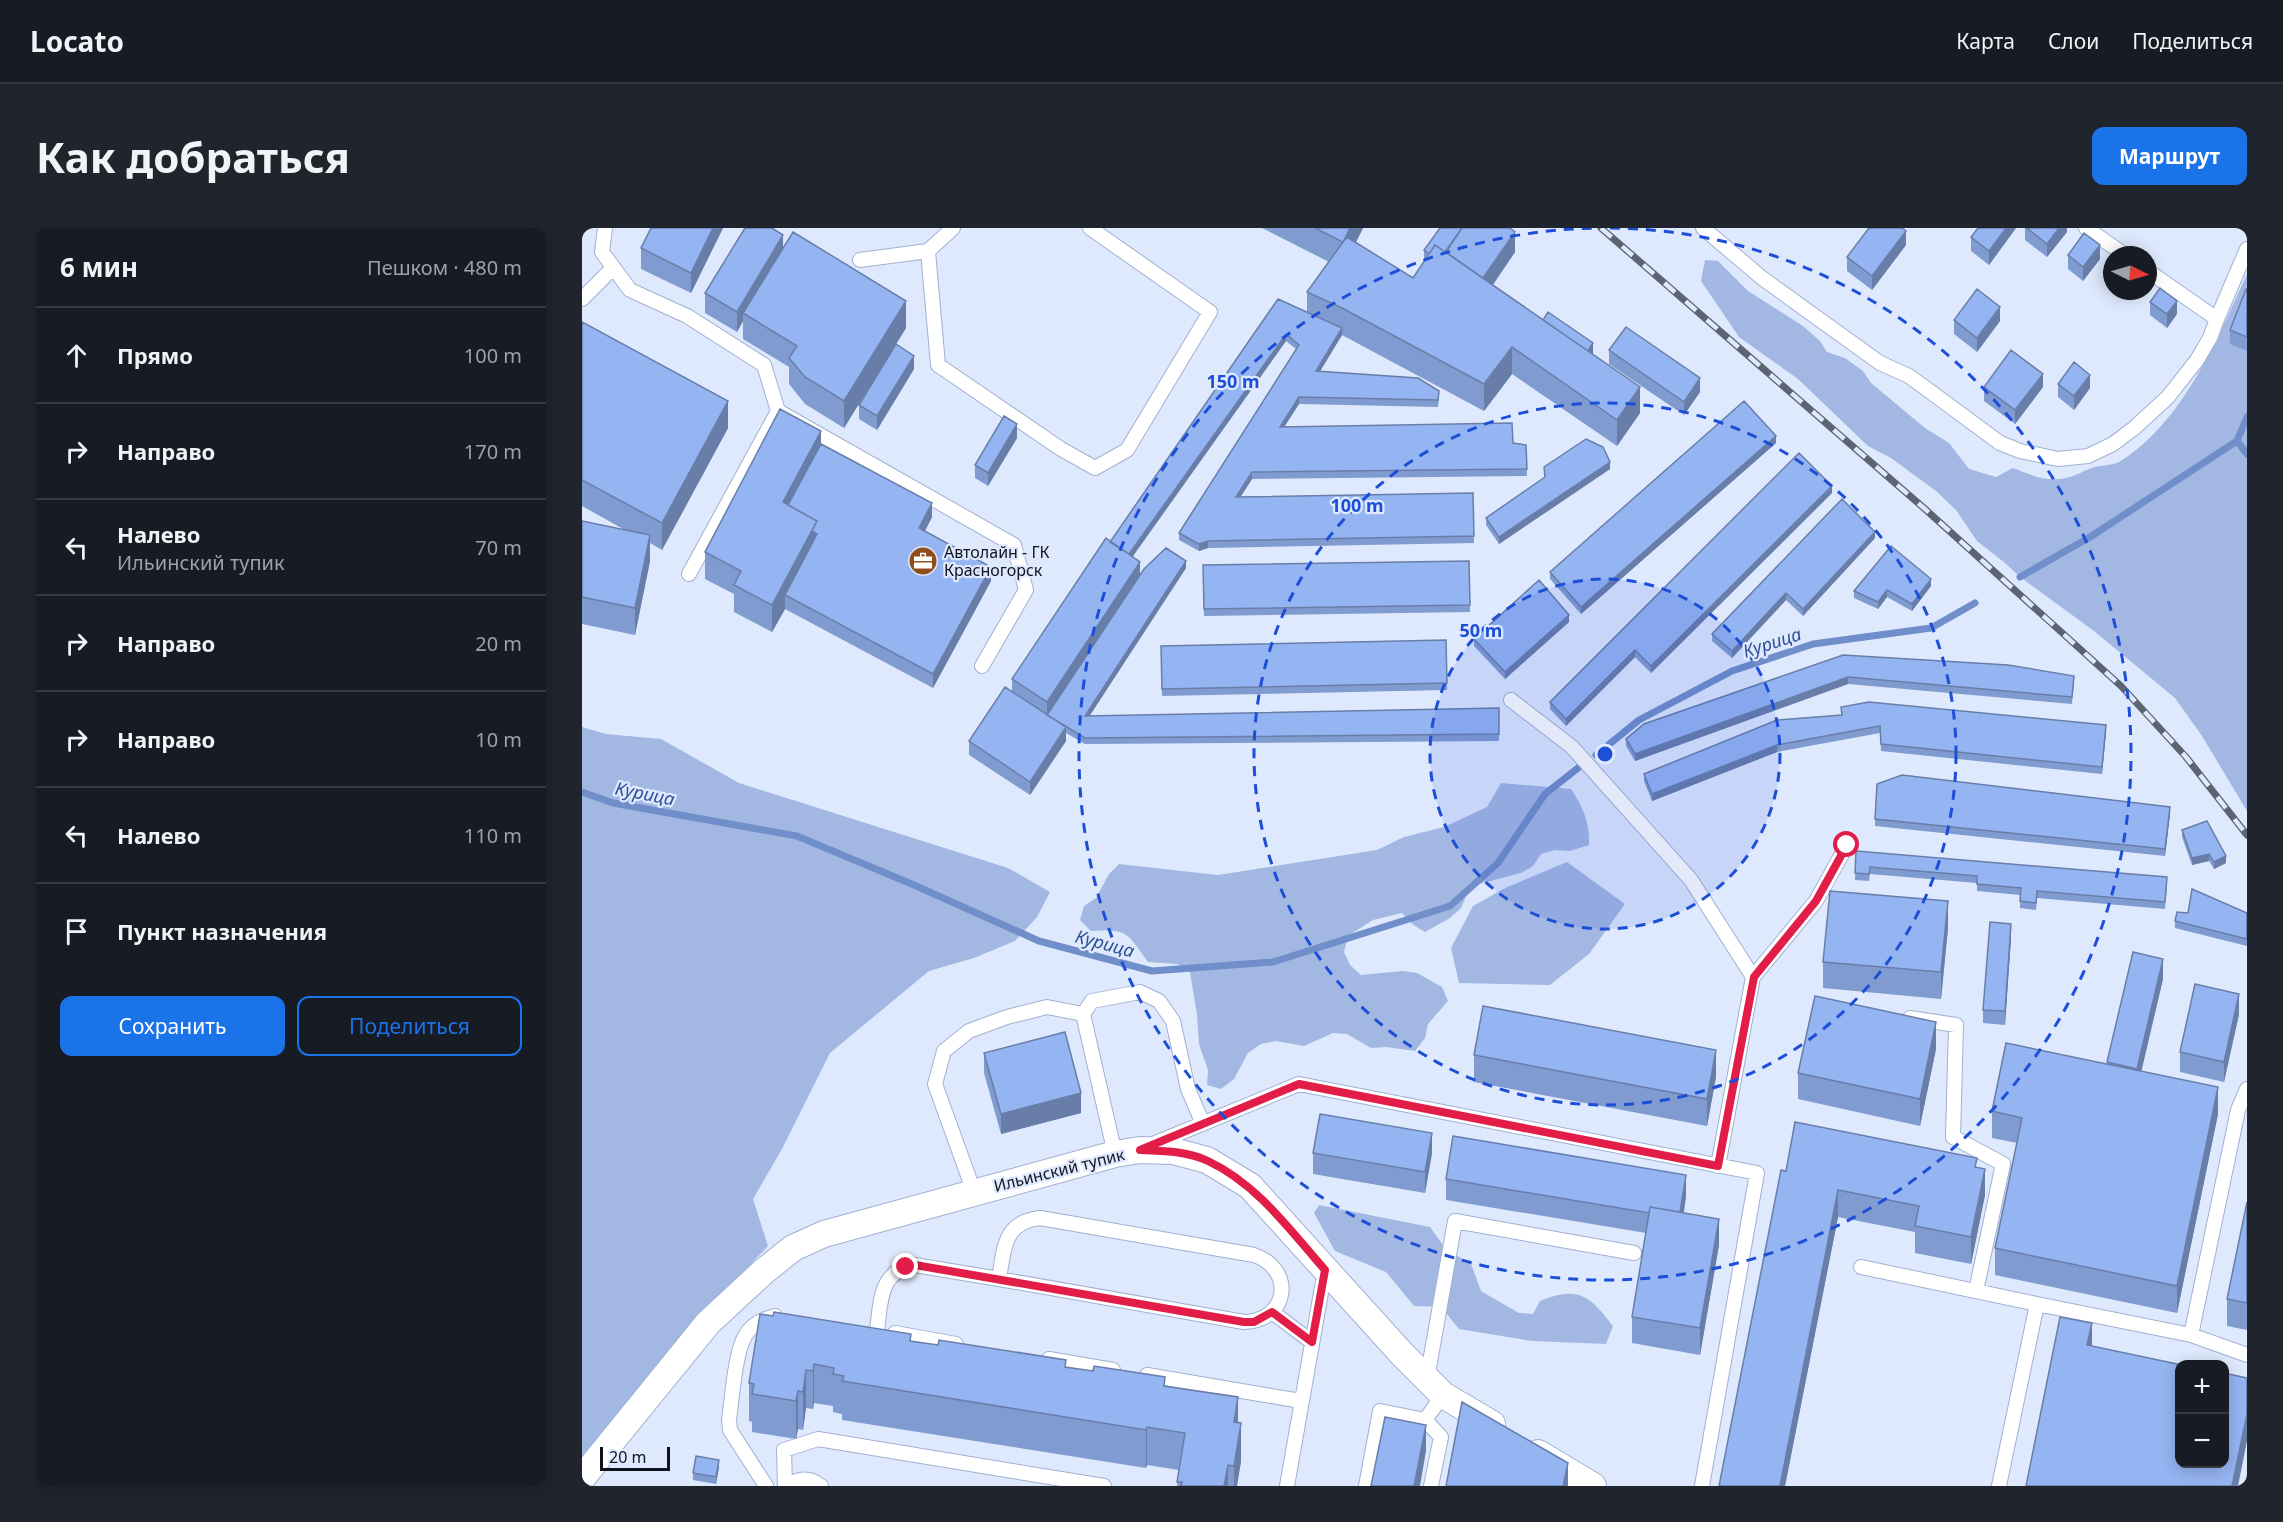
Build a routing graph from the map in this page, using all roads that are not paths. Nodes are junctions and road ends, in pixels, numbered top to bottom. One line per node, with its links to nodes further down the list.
1 (605, 228): 10 (lane)
2 (953, 228): 8 (lane)
3 (1090, 228): 8 (lane)
4 (1703, 228): 13 (lane)
5 (2086, 228): 6 (lane)
6 (2112, 246)
7 (2247, 249): 13 (lane)
8 (928, 251): 9 (lane)
9 (860, 260)
10 (613, 268): 12 (lane); 14 (lane)
11 (2157, 277): 13 (lane)
12 (582, 299)
13 (2217, 319)
14 (778, 411): 15 (lane); 16 (lane)
15 (689, 574)
16 (982, 666)
17 (1511, 700): 19 (lane)
18 (1847, 845): 19 (lane)
19 (1754, 977): 25 (lane)
20 (1083, 1014): 23 (lane); 24 (lane); 26 (lane)
21 (1899, 1016): 31 (lane)
22 (2247, 1089): 35 (lane)
23 (1203, 1124): 24 (lane); 25 (lane)
24 (1128, 1152): 26 (street, Ильинский тупик); 29 (street, Ильинский тупик)
25 (1718, 1166): 52 (lane)
26 (974, 1192): 43 (street, Ильинский тупик)
27 (1634, 1253): 40 (lane)
28 (1862, 1267): 31 (lane)
29 (1325, 1270): 36 (lane); 40 (street, Ильинский тупик)
30 (999, 1279): 33 (lane); 33 (lane); 37 (lane)
31 (1976, 1291): 32 (lane)
32 (2037, 1304): 35 (lane); 53 (lane)
33 (1272, 1312): 36 (lane)
34 (794, 1317): 44 (lane)
35 (2191, 1335): 38 (lane)
36 (1312, 1342): 41 (lane)
37 (968, 1346)
38 (2247, 1355)
39 (1034, 1357): 41 (lane)
40 (1435, 1387): 42 (lane); 51 (street, Ильинский тупик)
41 (1301, 1401): 48 (lane)
42 (1425, 1420): 49 (lane); 50 (lane)
43 (582, 1478)
44 (766, 1486)
45 (786, 1486): 46 (lane); 47 (lane)
46 (821, 1486)
47 (1104, 1486)
48 (1287, 1486)
49 (1366, 1486)
50 (1431, 1486)
51 (1593, 1486)
52 (1702, 1486)
53 (2000, 1486)

